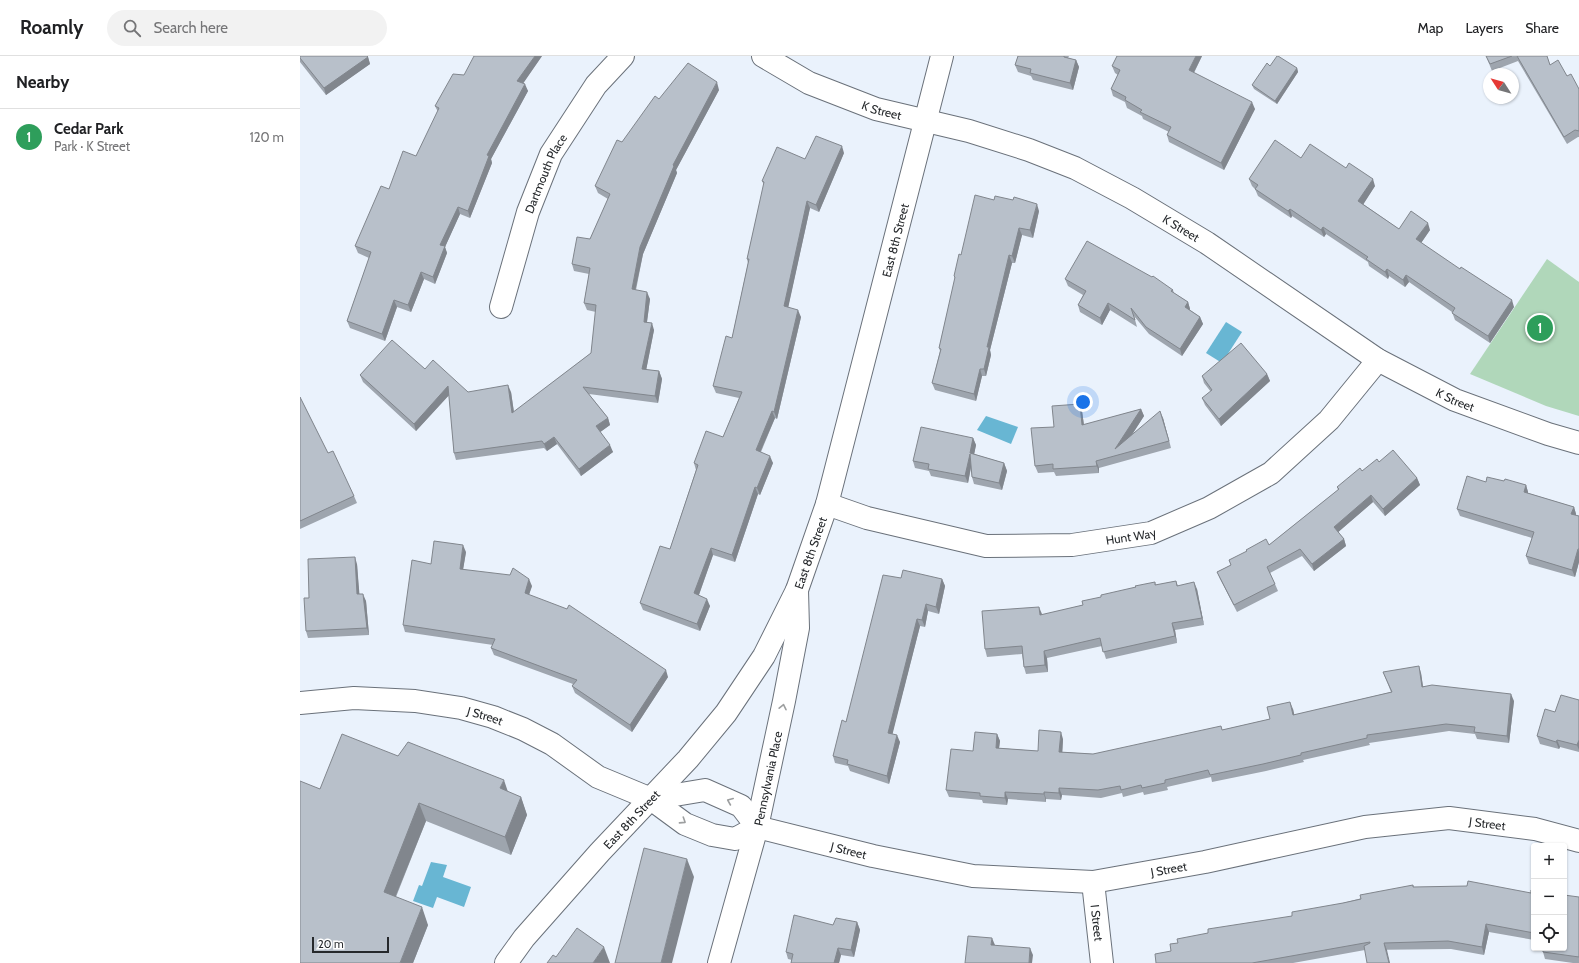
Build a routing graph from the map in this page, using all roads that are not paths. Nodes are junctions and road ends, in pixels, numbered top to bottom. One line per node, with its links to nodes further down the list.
1 (623, 56): 5 (street, Dartmouth Place)
2 (763, 56): 4 (street, K Street)
3 (942, 56): 4 (street, East 8th Street)
4 (926, 121): 6 (street, K Street); 8 (street, East 8th Street)
5 (501, 307)
6 (1378, 360): 7 (street, K Street); 8 (street, Hunt Way)
7 (1579, 443)
8 (826, 504): 9 (street, East 8th Street)
9 (797, 590): 11 (street, East 8th Street); 12 (street, Pennsylvania Place, one-way to 9)
10 (300, 703): 11 (street, J Street)
11 (651, 799): 12 (street, J Street, one-way to 12); 12 (street, one-way to 11); 15 (street, East 8th Street)
12 (757, 827): 14 (street, J Street); 16 (street, Pennsylvania Place)
13 (1579, 842): 14 (street, J Street)
14 (1093, 882): 17 (street, I Street)
15 (506, 963)
16 (719, 963)
17 (1102, 963)

